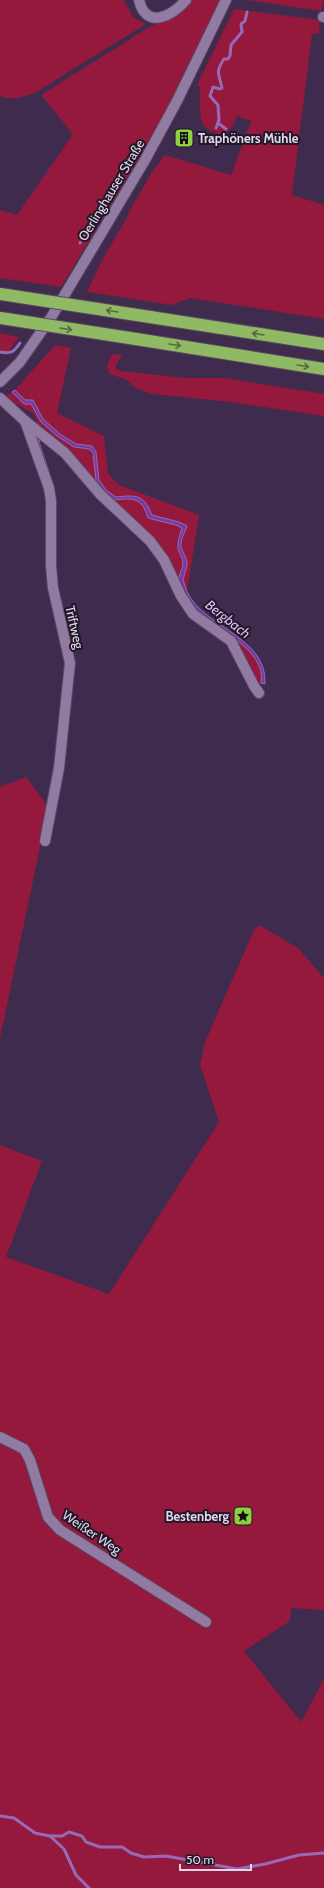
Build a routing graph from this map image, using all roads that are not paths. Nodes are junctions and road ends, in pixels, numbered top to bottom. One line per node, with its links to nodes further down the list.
1 (139, 0): 2 (street)
2 (186, 0)
3 (226, 0): 8 (street, Oerlinghauser Straße)
4 (0, 294): 6 (highway, one-way to 4, bridge)
5 (0, 318): 7 (highway, one-way to 7, bridge)
6 (324, 344)
7 (324, 369)
8 (0, 382)
9 (0, 398): 10 (street, Triftweg)
10 (25, 421): 11 (street, Triftweg); 12 (street, Triftweg)
11 (260, 692)
12 (45, 841)
13 (0, 1437): 14 (street, Weißer Weg)
14 (206, 1622)

